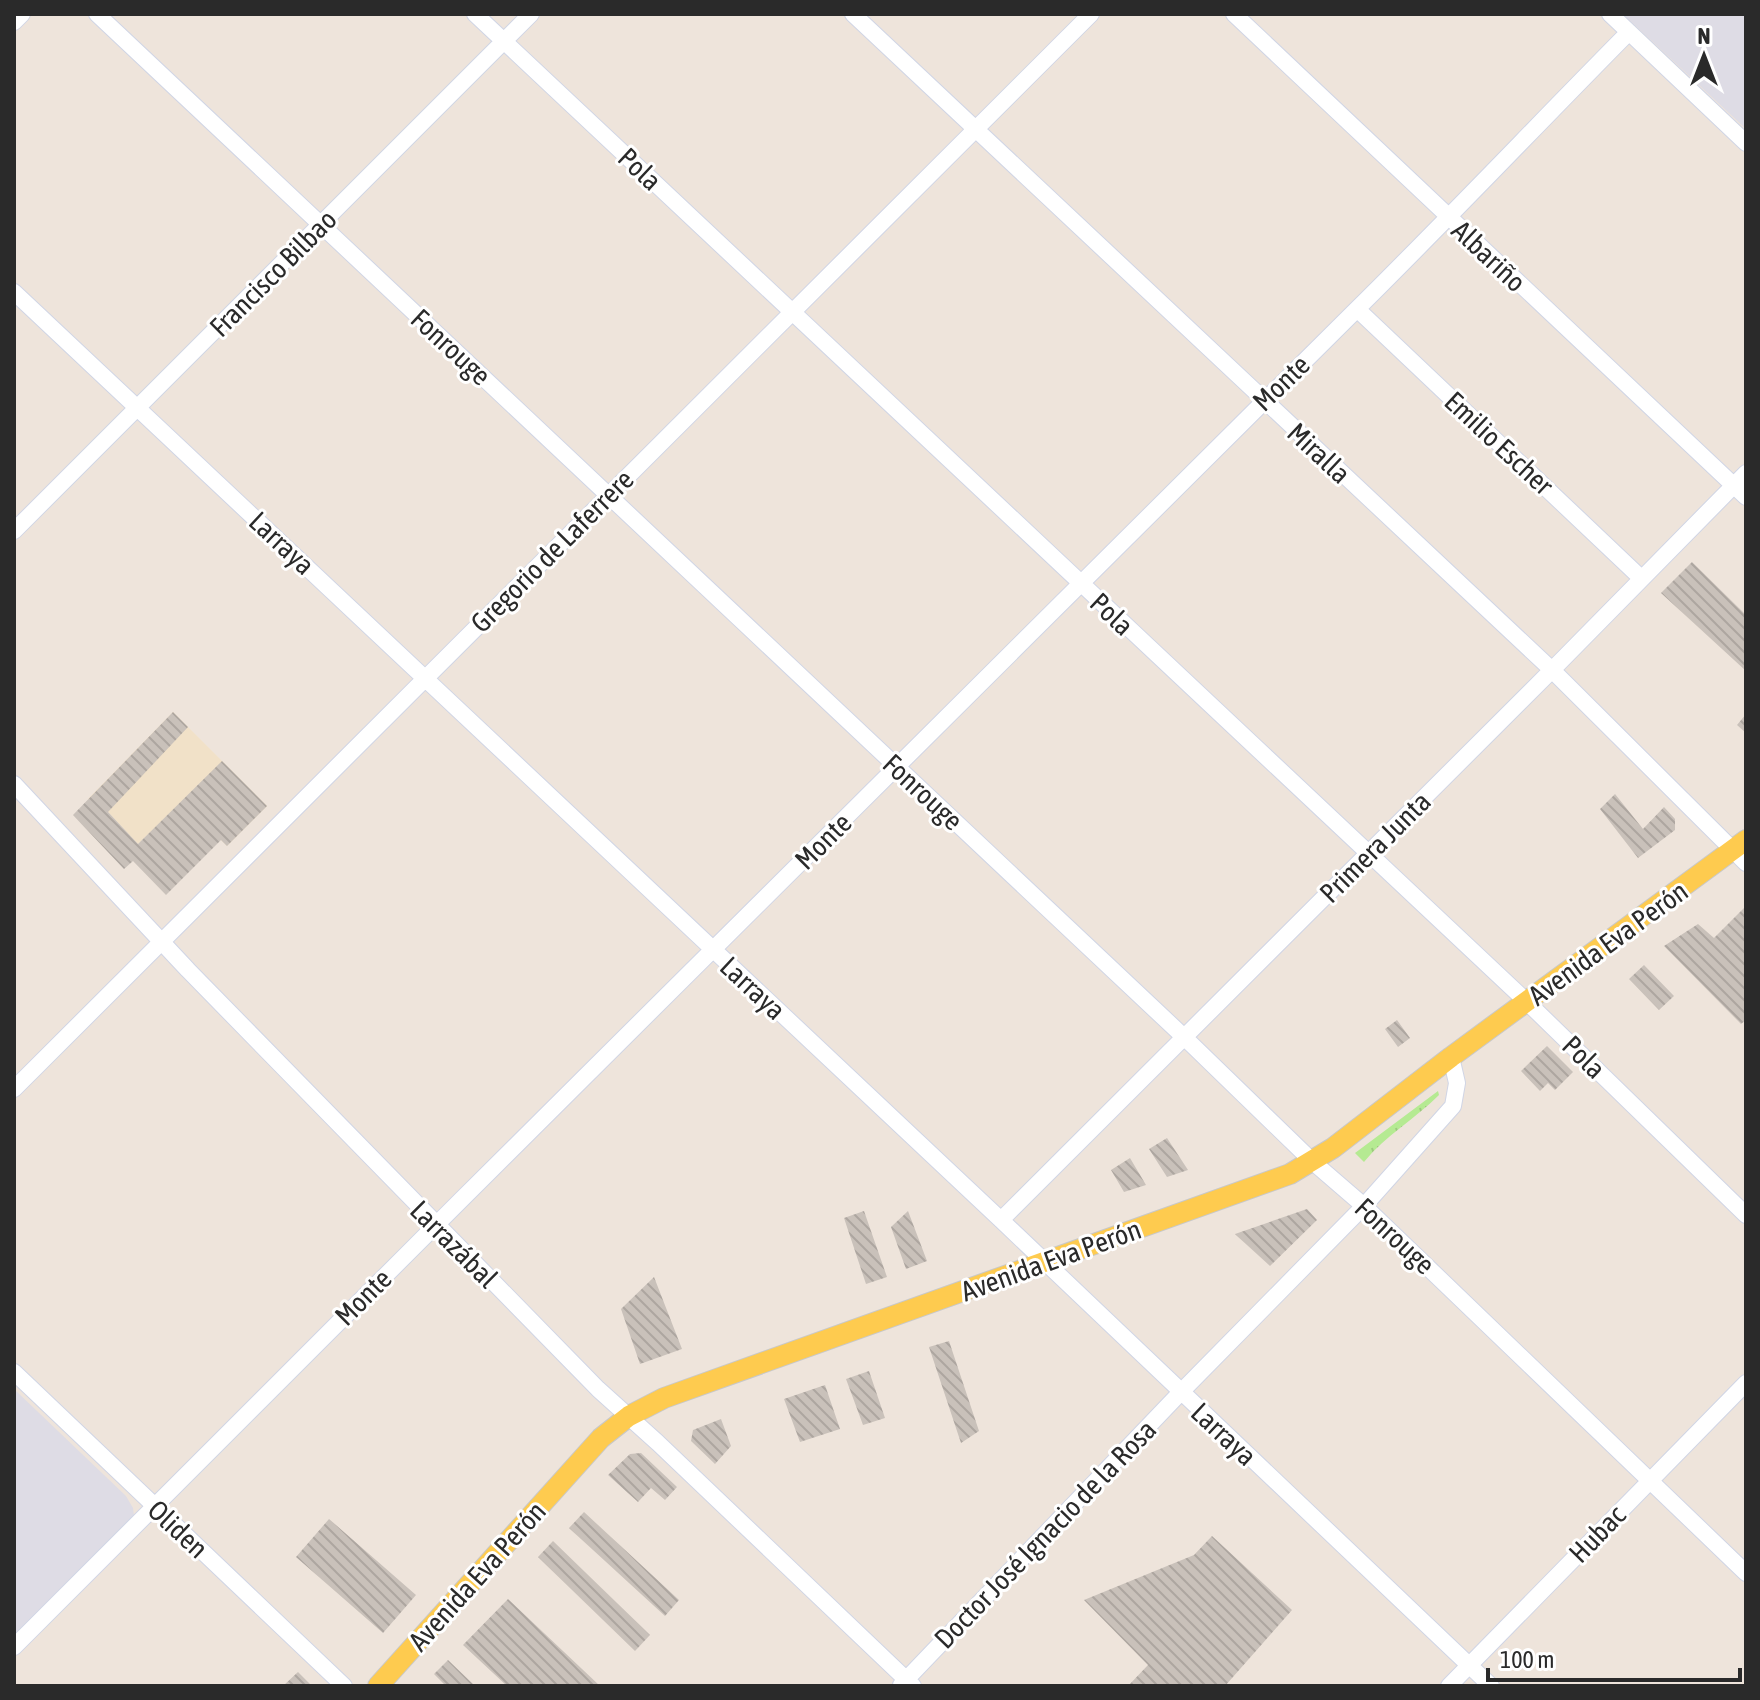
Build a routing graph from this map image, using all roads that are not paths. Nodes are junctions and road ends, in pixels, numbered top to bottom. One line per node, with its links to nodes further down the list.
1 (22, 14): 9 (street)
2 (97, 14): 15 (street, Fonrouge)
3 (475, 14): 11 (street, Pola)
4 (531, 14): 11 (street, Francisco Bilbao)
5 (853, 14): 12 (street, Miralla)
6 (1091, 14): 12 (street, Gregorio de Laferrere)
7 (1234, 14): 14 (street, Albariño)
8 (1610, 14): 10 (street)
9 (14, 22)
10 (1629, 32): 13 (street); 14 (street, Monte)
11 (504, 41): 15 (street, Francisco Bilbao); 18 (street, Pola)
12 (976, 129): 18 (street, Gregorio de Laferrere); 19 (street, Miralla)
13 (1746, 143)
14 (1447, 216): 17 (street, Monte); 21 (street, Albariño)
15 (320, 225): 20 (street, Francisco Bilbao); 22 (street, Fonrouge)
16 (14, 292): 20 (street, Larraya)
17 (1357, 309): 19 (street, Monte); 24 (street, Emilio Escher)
18 (792, 311): 22 (street, Gregorio de Laferrere); 25 (street, Pola)
19 (1263, 400): 25 (street, Monte); 26 (street, Miralla)
20 (138, 408): 23 (street, Francisco Bilbao); 27 (street, Larraya)
21 (1742, 485): 24 (street, Primera Junta)
22 (608, 494): 27 (street, Gregorio de Laferrere); 28 (street, Fonrouge)
23 (14, 531)
24 (1641, 578): 26 (street, Primera Junta)
25 (1079, 583): 28 (street, Monte); 31 (street, Pola)
26 (1552, 670): 30 (street, Miralla); 31 (street, Primera Junta)
27 (426, 678): 32 (street, Gregorio de Laferrere); 33 (street, Larraya)
28 (896, 767): 33 (street, Monte); 35 (street, Fonrouge)
29 (14, 784): 32 (street, Larrazábal)
30 (1742, 851): 34 (main road, Avenida Eva Perón)
31 (1368, 854): 34 (street, Pola); 35 (street, Primera Junta)
32 (161, 942): 37 (street, Gregorio de Laferrere); 42 (street, Larrazábal)
33 (713, 951): 41 (street, Larraya); 42 (street, Monte)
34 (1527, 1002): 36 (main road, Avenida Eva Perón); 40 (street, Pola)
35 (1184, 1037): 38 (street, Fonrouge); 41 (street, Primera Junta)
36 (1451, 1057): 38 (main road, Avenida Eva Perón); 39 (street, Doctor José Ignacio de la Rosa)
37 (14, 1089)
38 (1313, 1162): 39 (street, Fonrouge); 43 (main road, Avenida Eva Perón)
39 (1364, 1206): 46 (street, Doctor José Ignacio de la Rosa); 48 (street, Fonrouge)
40 (1746, 1215)
41 (1001, 1220): 43 (street, Larraya)
42 (434, 1225): 47 (street, Larrazábal); 49 (street, Monte)
43 (1045, 1262): 46 (street, Larraya); 47 (main road, Avenida Eva Perón)
44 (14, 1372): 49 (street, Oliden)
45 (1746, 1383): 48 (street, Hubac)
46 (1180, 1393): 52 (street, Larraya); 53 (street, Doctor José Ignacio de la Rosa)
47 (629, 1416): 53 (street, Larrazábal); 55 (main road, Avenida Eva Perón)
48 (1649, 1479): 50 (street, Fonrouge); 52 (street, Hubac)
49 (154, 1507): 51 (street, Monte); 54 (street, Oliden)
50 (1746, 1573)
51 (14, 1647)
52 (1469, 1666): 56 (street, Hubac); 57 (street, Larraya)
53 (906, 1684)
54 (344, 1686)
55 (378, 1686)
56 (1449, 1686)
57 (1491, 1686)

